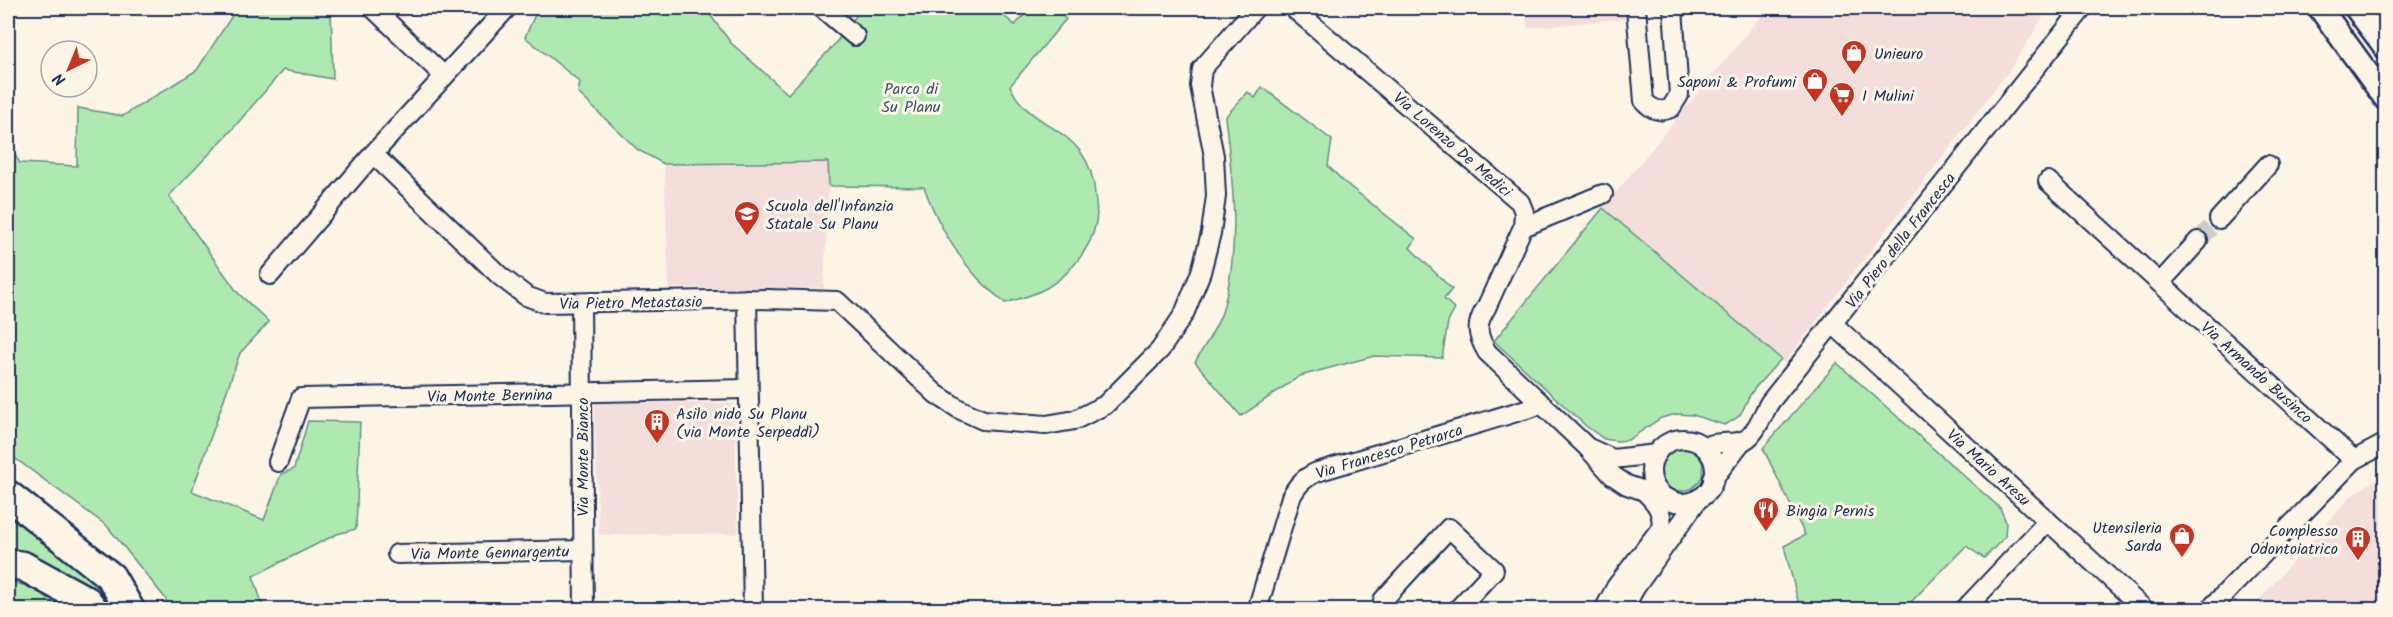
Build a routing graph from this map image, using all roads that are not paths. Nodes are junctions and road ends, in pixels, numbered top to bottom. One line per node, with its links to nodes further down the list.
1 (373, 8): 13 (street)
2 (507, 8): 13 (street)
3 (822, 8): 11 (street)
4 (1255, 8): 24 (street, Via Pietro Metastasio)
5 (1293, 8): 20 (street, Via Lorenzo De Medici)
6 (1636, 8): 7 (street)
7 (1673, 8)
8 (2082, 8): 26 (street, Via Piero della Francesca)
9 (2319, 8): 14 (street)
10 (2356, 8): 12 (street)
11 (855, 36)
12 (2385, 48)
13 (444, 76): 15 (street)
14 (2385, 99)
15 (373, 154): 22 (street); 25 (street, Via Pietro Metastasio)
16 (2268, 165): 19 (street)
17 (2048, 181): 23 (street, Via Armando Businco)
18 (1603, 194): 20 (street)
19 (2219, 219)
20 (1523, 227): 29 (street)
21 (2198, 241): 23 (street)
22 (270, 275)
23 (2160, 283): 35 (street, Via Armando Businco)
24 (747, 299): 25 (street, Via Pietro Metastasio); 27 (street)
25 (581, 304): 28 (street, Via Monte Bianco)
26 (1833, 324): 30 (street, Via Piero della Francesca); 42 (street, Via Mario Aresu)
27 (747, 389): 28 (street, Via Monte Bernina); 49 (street)
28 (581, 393): 36 (street, Via Monte Bernina); 43 (street, Via Monte Bianco)
29 (1540, 405): 32 (street); 50 (street, Via Francesco Petrarca)
30 (1742, 441): 33 (street); 37 (street, Via Piero della Francesca)
31 (2385, 443): 35 (street)
32 (1587, 447): 34 (street); 38 (street)
33 (1704, 447): 34 (street); 37 (street)
34 (1656, 454): 41 (street)
35 (2354, 460): 57 (street)
36 (278, 462)
37 (1713, 480): 40 (street)
38 (1642, 490): 41 (street); 53 (street)
39 (8, 495): 47 (highway)
40 (1699, 498): 41 (street); 54 (street)
41 (1674, 501)
42 (2048, 521): 55 (street); 56 (street, Via Mario Aresu)
43 (583, 550): 44 (street, Via Monte Gennargentu); 48 (street, Via Monte Bianco)
44 (397, 554)
45 (8, 564): 46 (highway)
46 (94, 609)
47 (130, 609)
48 (584, 609)
49 (753, 609)
50 (1257, 609)
51 (1383, 609): 52 (street)
52 (1457, 609)
53 (1604, 609)
54 (1623, 609)
55 (1964, 609)
56 (2145, 609)
57 (2209, 609)

